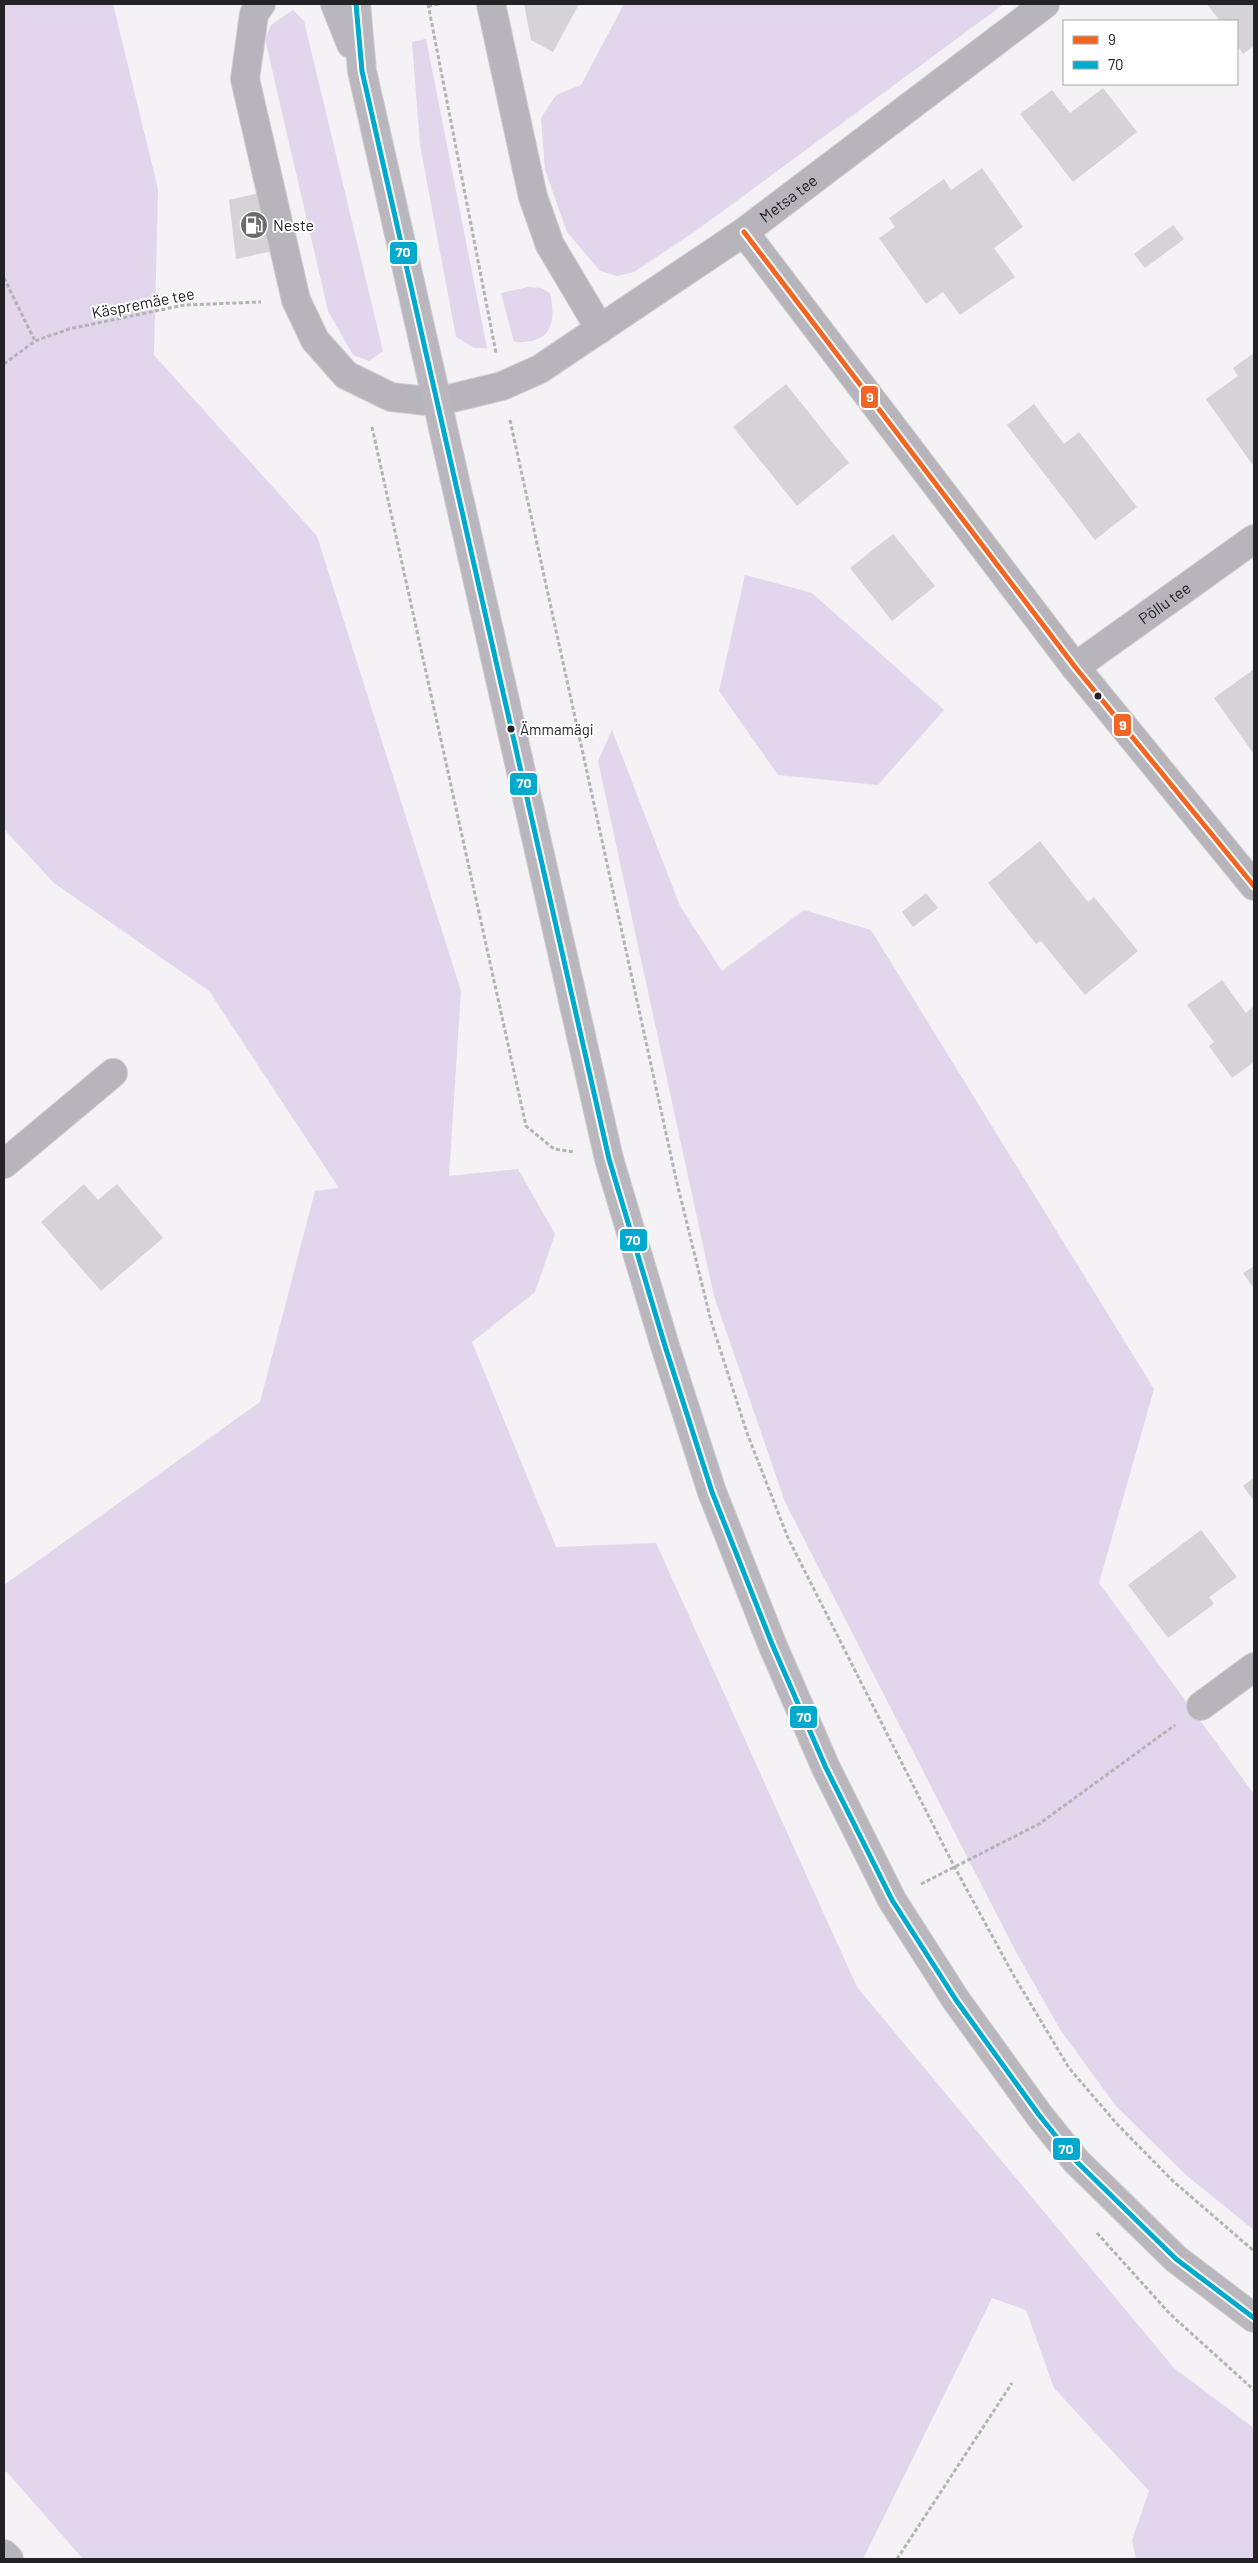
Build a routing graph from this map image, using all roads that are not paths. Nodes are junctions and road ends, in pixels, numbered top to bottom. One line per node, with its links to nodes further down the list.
1 (261, 4): 9 (street, Metsa tee)
2 (335, 4): 6 (main road)
3 (356, 4): 6 (main road)
4 (491, 4): 8 (street)
5 (1046, 4): 7 (street, Metsa tee)
6 (362, 71): 9 (main road)
7 (744, 232): 8 (street, Metsa tee); 11 (street)
8 (600, 329): 9 (street, Metsa tee)
9 (436, 402): 17 (main road)
10 (1254, 539): 11 (street, Põllu tee)
11 (1075, 667): 12 (street)
12 (1254, 886)
13 (113, 1073): 14 (street)
14 (4, 1164)
15 (1254, 1667): 16 (street)
16 (1201, 1706)
17 (1254, 2318)
18 (4, 2554): 19 (street)
19 (9, 2559)

